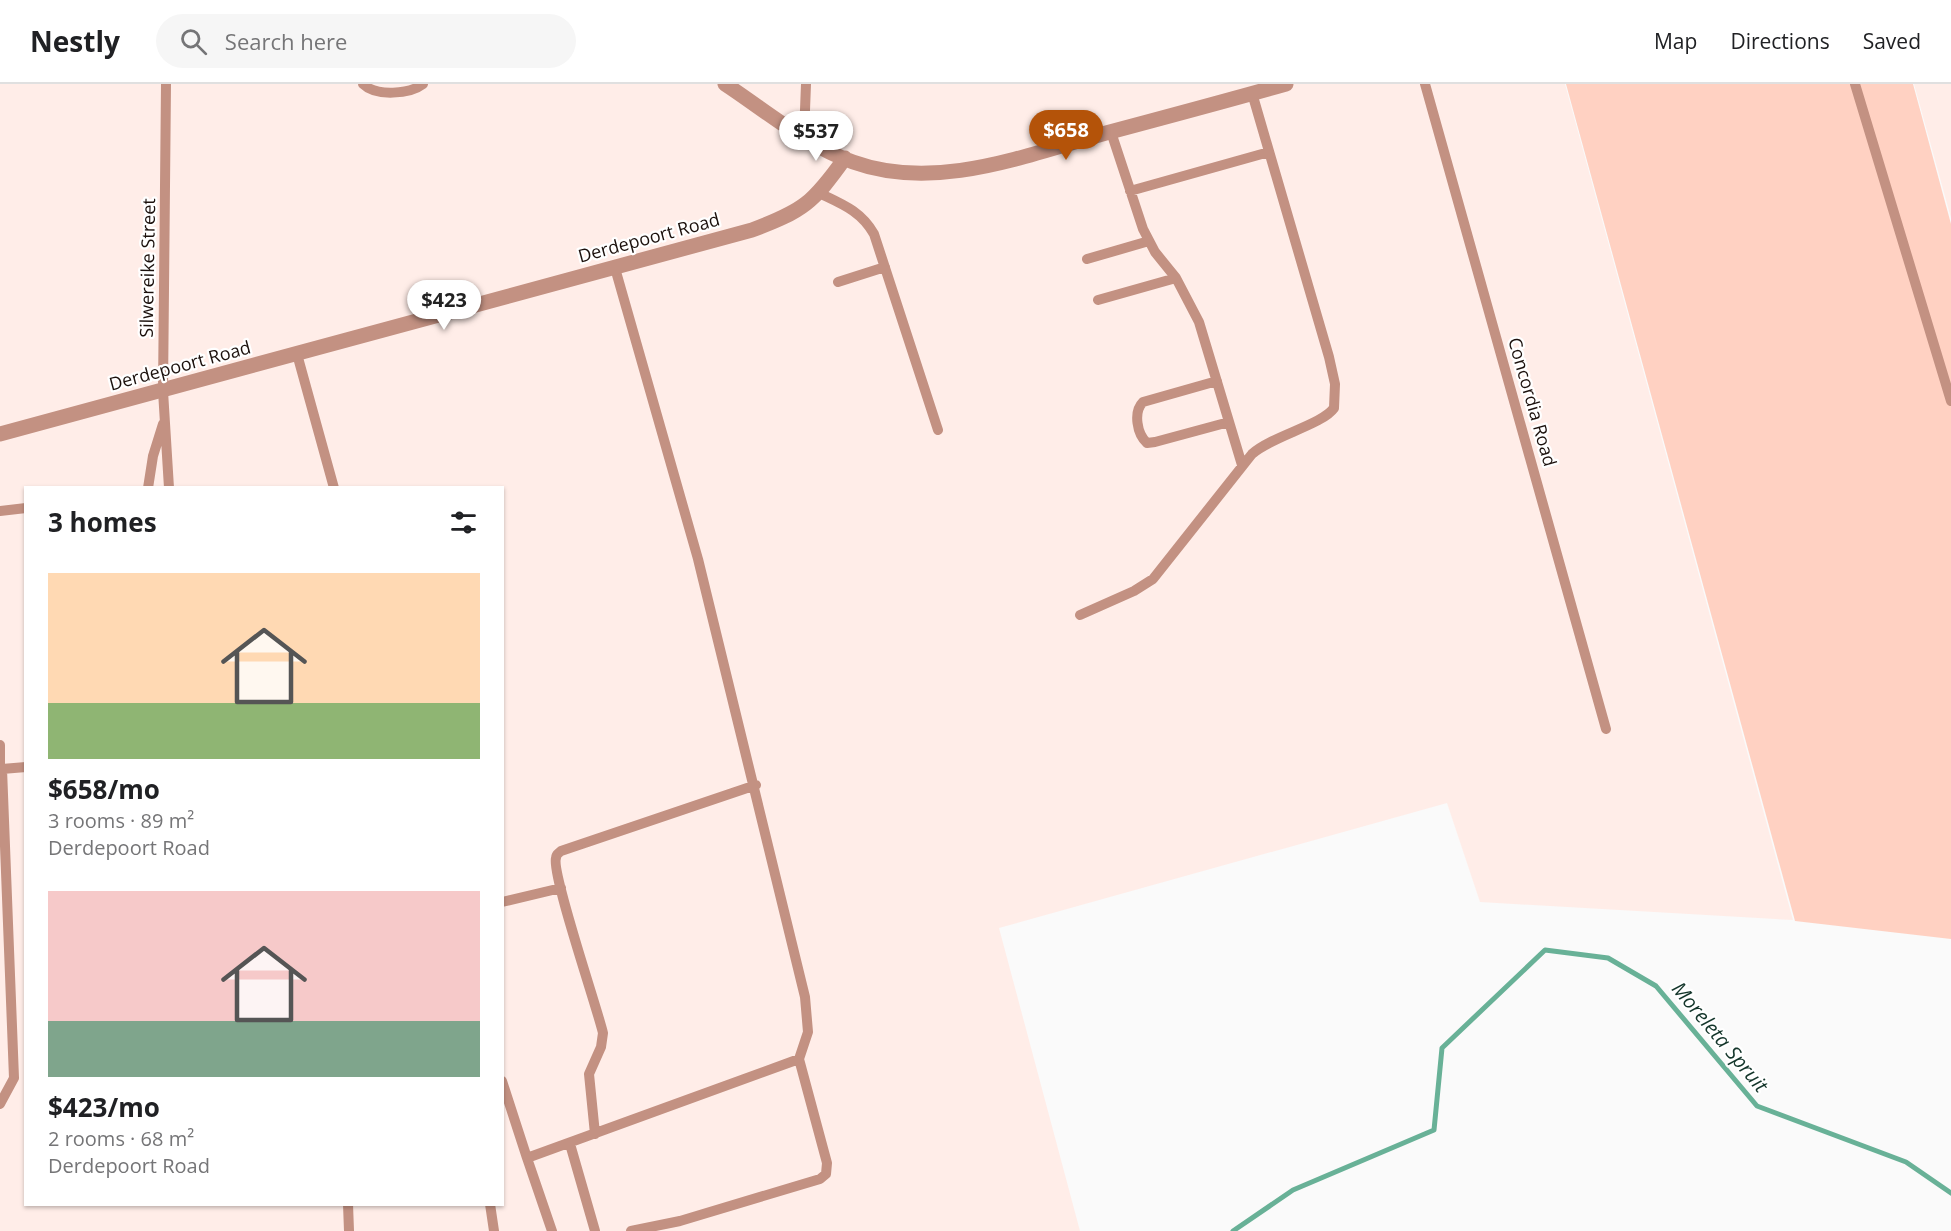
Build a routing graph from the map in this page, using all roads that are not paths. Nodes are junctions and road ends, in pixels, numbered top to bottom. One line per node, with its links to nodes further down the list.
1 (166, 84): 25 (lane, Silwereike Street)
2 (363, 84): 3 (lane)
3 (423, 84)
4 (725, 84): 11 (street)
5 (806, 84): 11 (lane)
6 (1286, 84): 9 (street)
7 (1425, 84): 38 (lane, Concordia Road)
8 (1855, 84): 26 (lane)
9 (1252, 93): 10 (street); 12 (lane)
10 (1111, 132): 13 (street); 14 (lane)
11 (804, 136): 13 (street)
12 (1269, 152): 14 (lane); 31 (lane)
13 (845, 158): 15 (street, Derdepoort Road)
14 (1130, 191): 16 (lane)
15 (819, 193): 18 (lane); 19 (street, Derdepoort Road)
16 (1149, 241): 17 (lane); 20 (lane)
17 (1087, 259)
18 (885, 267): 21 (lane); 29 (lane)
19 (615, 268): 23 (street, Derdepoort Road); 42 (lane)
20 (1176, 278): 22 (lane); 24 (lane)
21 (838, 282)
22 (1098, 300)
23 (297, 354): 25 (street, Derdepoort Road); 34 (lane)
24 (1216, 381): 28 (lane); 28 (lane)
25 (164, 391): 27 (lane, Silwereike Street); 30 (street, Derdepoort Road)
26 (1951, 401)
27 (165, 419): 32 (lane); 33 (lane, Silwereike Street)
28 (1229, 422): 31 (lane)
29 (938, 430)
30 (0, 434)
31 (1242, 465): 37 (lane)
32 (148, 486)
33 (169, 486)
34 (333, 486)
35 (24, 508): 36 (lane)
36 (0, 511)
37 (1080, 615)
38 (1606, 729)
39 (0, 745): 41 (lane)
40 (24, 767): 41 (lane)
41 (1, 770): 47 (lane)
42 (756, 785): 43 (lane); 45 (lane)
43 (561, 888): 44 (lane); 48 (lane)
44 (504, 902)
45 (799, 1059): 48 (lane); 57 (lane)
46 (504, 1088): 50 (lane)
47 (0, 1104)
48 (595, 1134): 49 (lane)
49 (570, 1144): 50 (lane); 56 (lane)
50 (526, 1158): 55 (lane)
51 (348, 1206): 53 (lane)
52 (490, 1206): 54 (lane)
53 (349, 1231)
54 (494, 1231)
55 (552, 1231)
56 (595, 1231)
57 (631, 1231)

